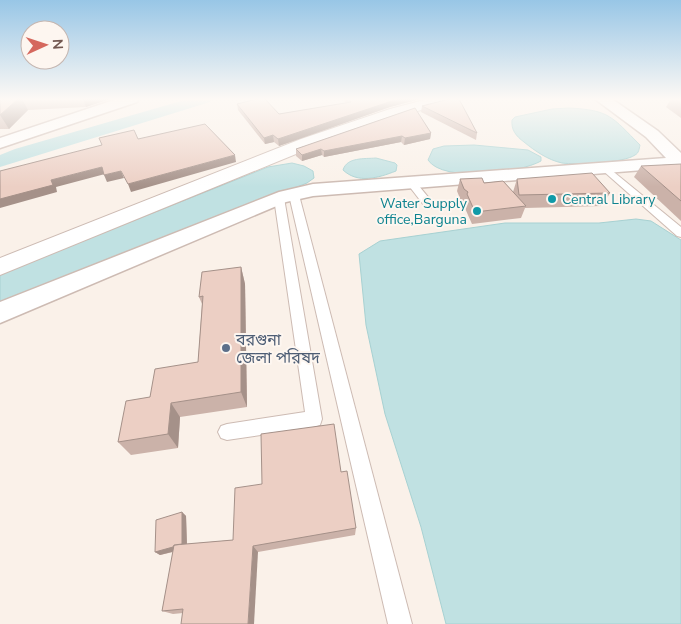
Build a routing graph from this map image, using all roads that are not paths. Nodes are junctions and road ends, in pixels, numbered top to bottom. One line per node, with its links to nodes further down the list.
1 (45, 128): 4 (street)
2 (350, 128): 11 (street)
3 (644, 128): 5 (street)
4 (0, 143)
5 (680, 162): 6 (street)
6 (604, 167): 7 (street); 10 (lane)
7 (411, 182): 8 (street); 9 (lane)
8 (286, 196): 12 (street); 13 (lane); 14 (lane)
9 (458, 204)
10 (681, 233)
11 (0, 267)
12 (0, 313)
13 (227, 432)
14 (400, 624)

